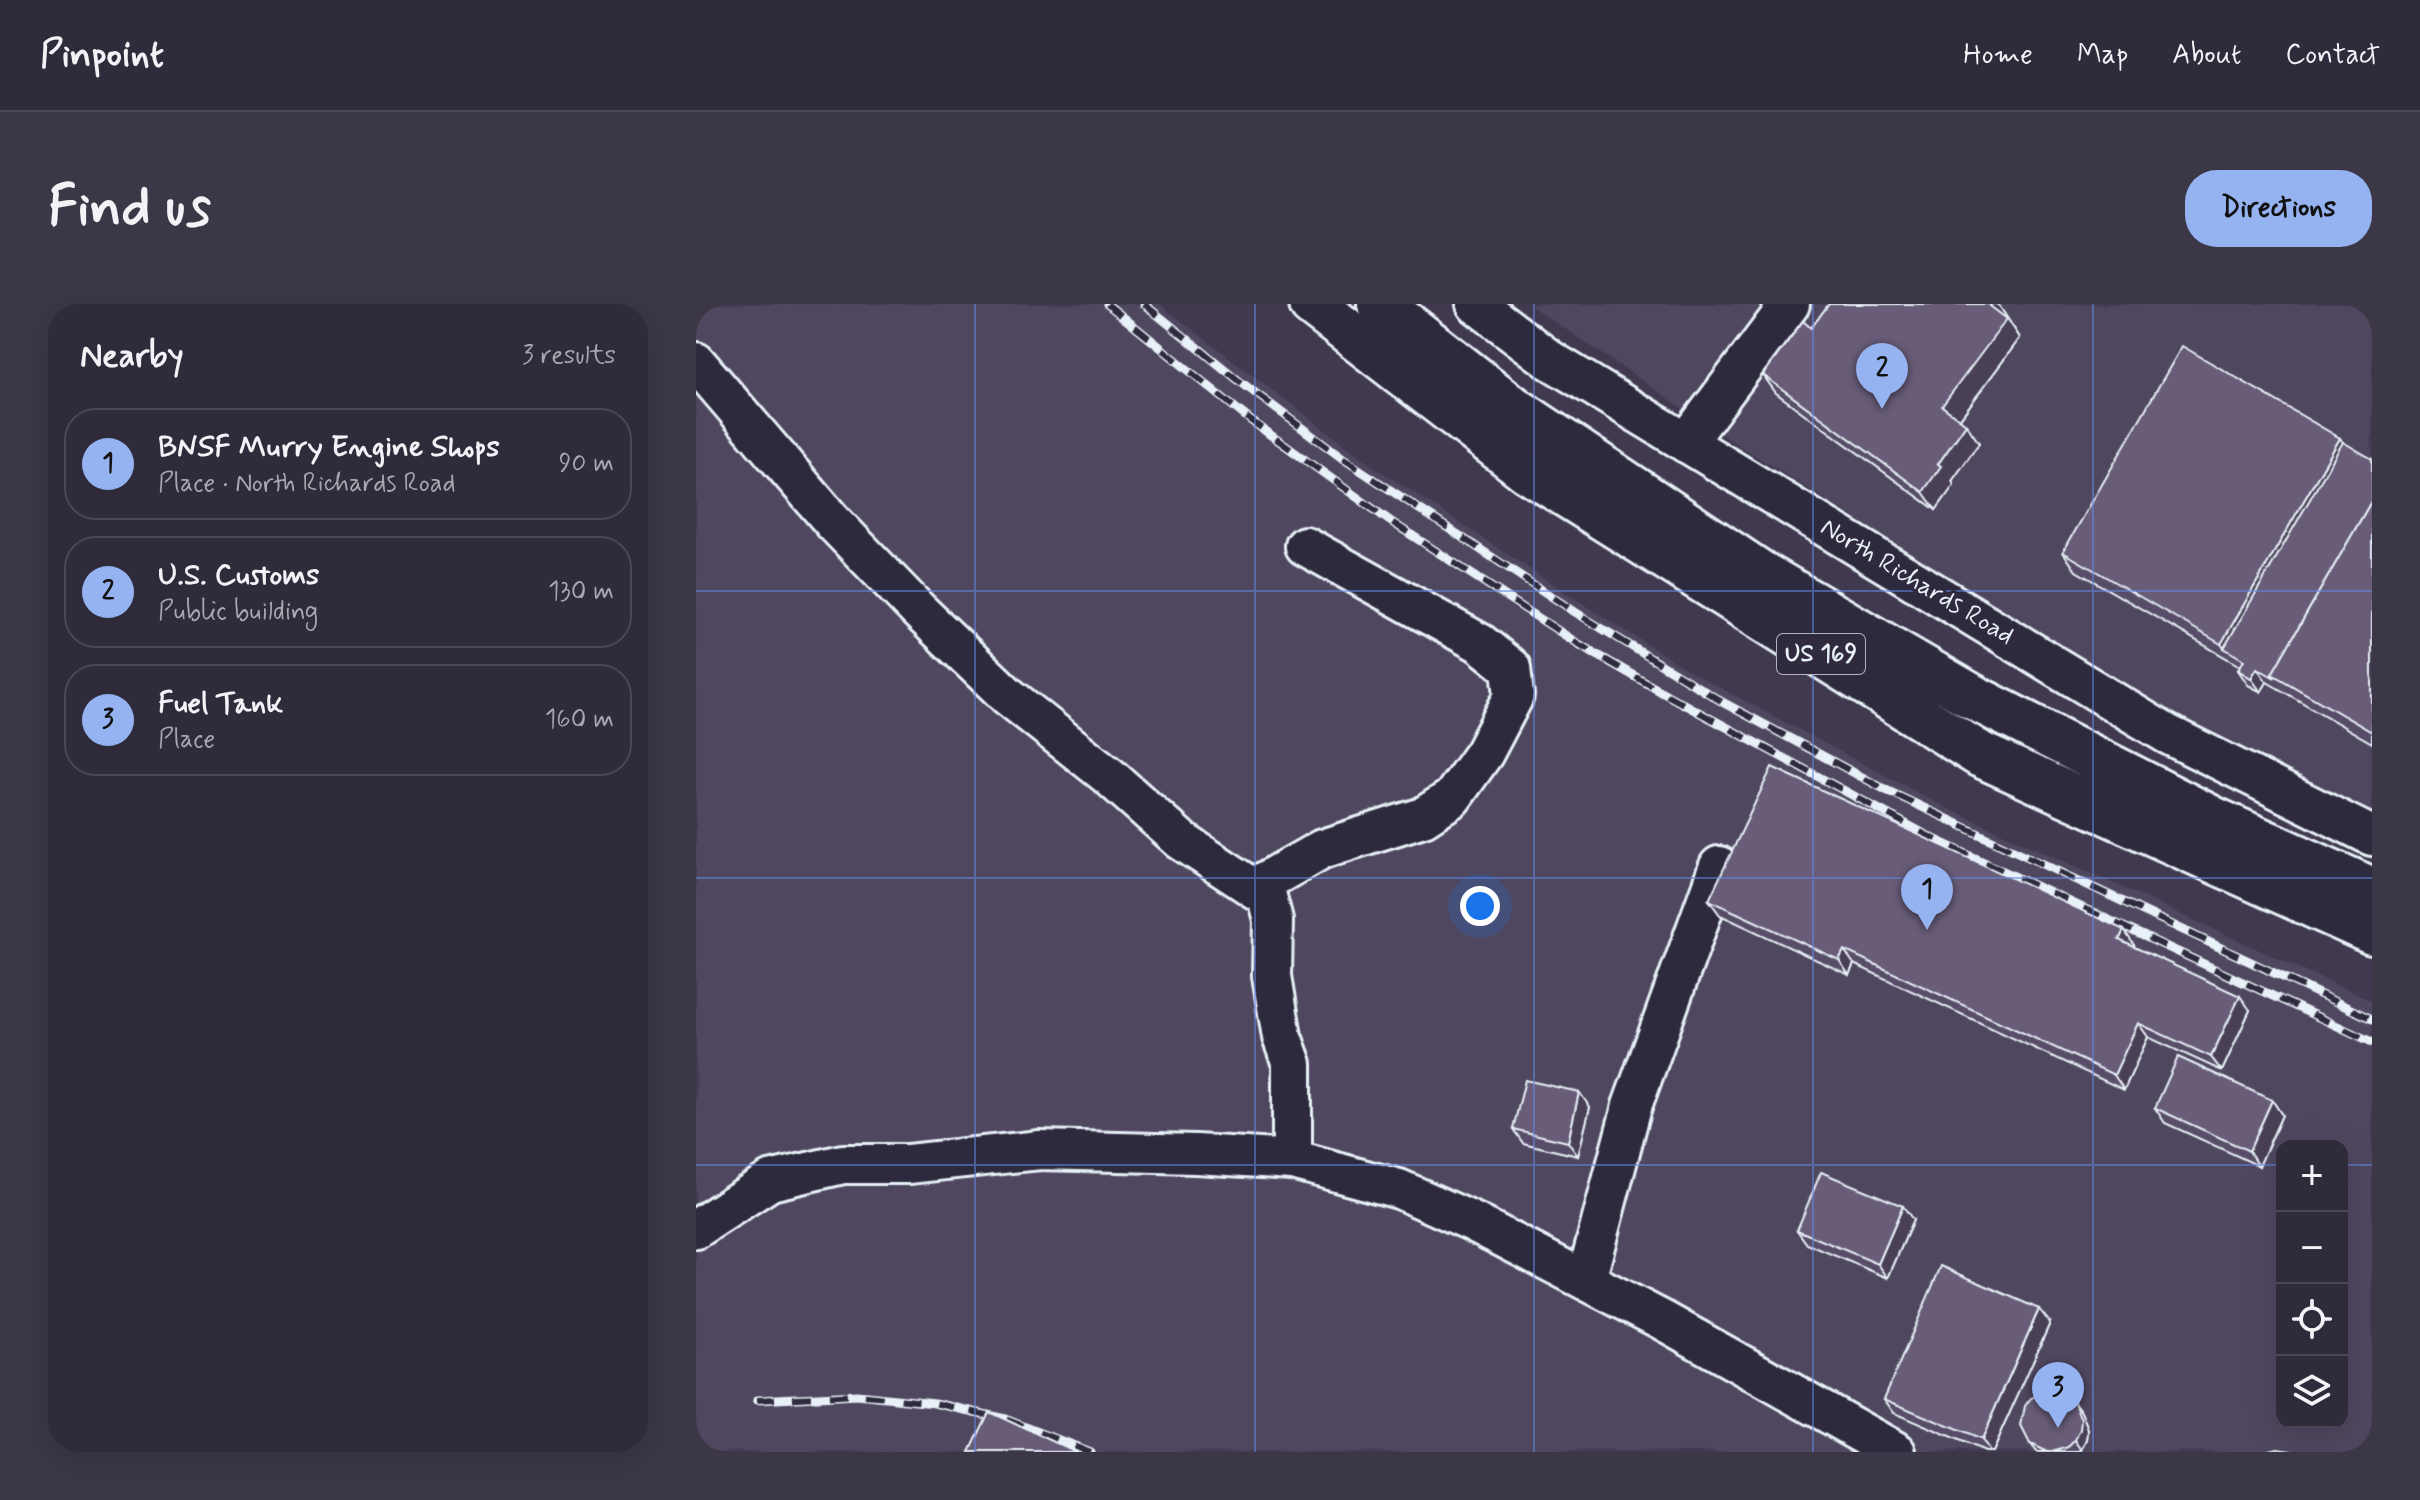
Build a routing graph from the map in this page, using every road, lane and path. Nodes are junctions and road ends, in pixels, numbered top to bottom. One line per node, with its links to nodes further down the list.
1 (1312, 304): 12 (highway, US 169)
2 (1380, 304): 11 (highway, US 169)
3 (1476, 304): 6 (street, North Richards Road)
4 (1790, 304): 6 (street)
5 (696, 362): 10 (street)
6 (1686, 443): 8 (street, North Richards Road)
7 (1305, 546): 10 (street)
8 (2372, 836)
9 (1719, 866): 15 (street)
10 (1254, 888): 13 (street)
11 (2372, 890)
12 (2372, 932)
13 (1292, 1160): 14 (street); 15 (street)
14 (696, 1229)
15 (1586, 1280): 16 (street)
16 (1897, 1452)

